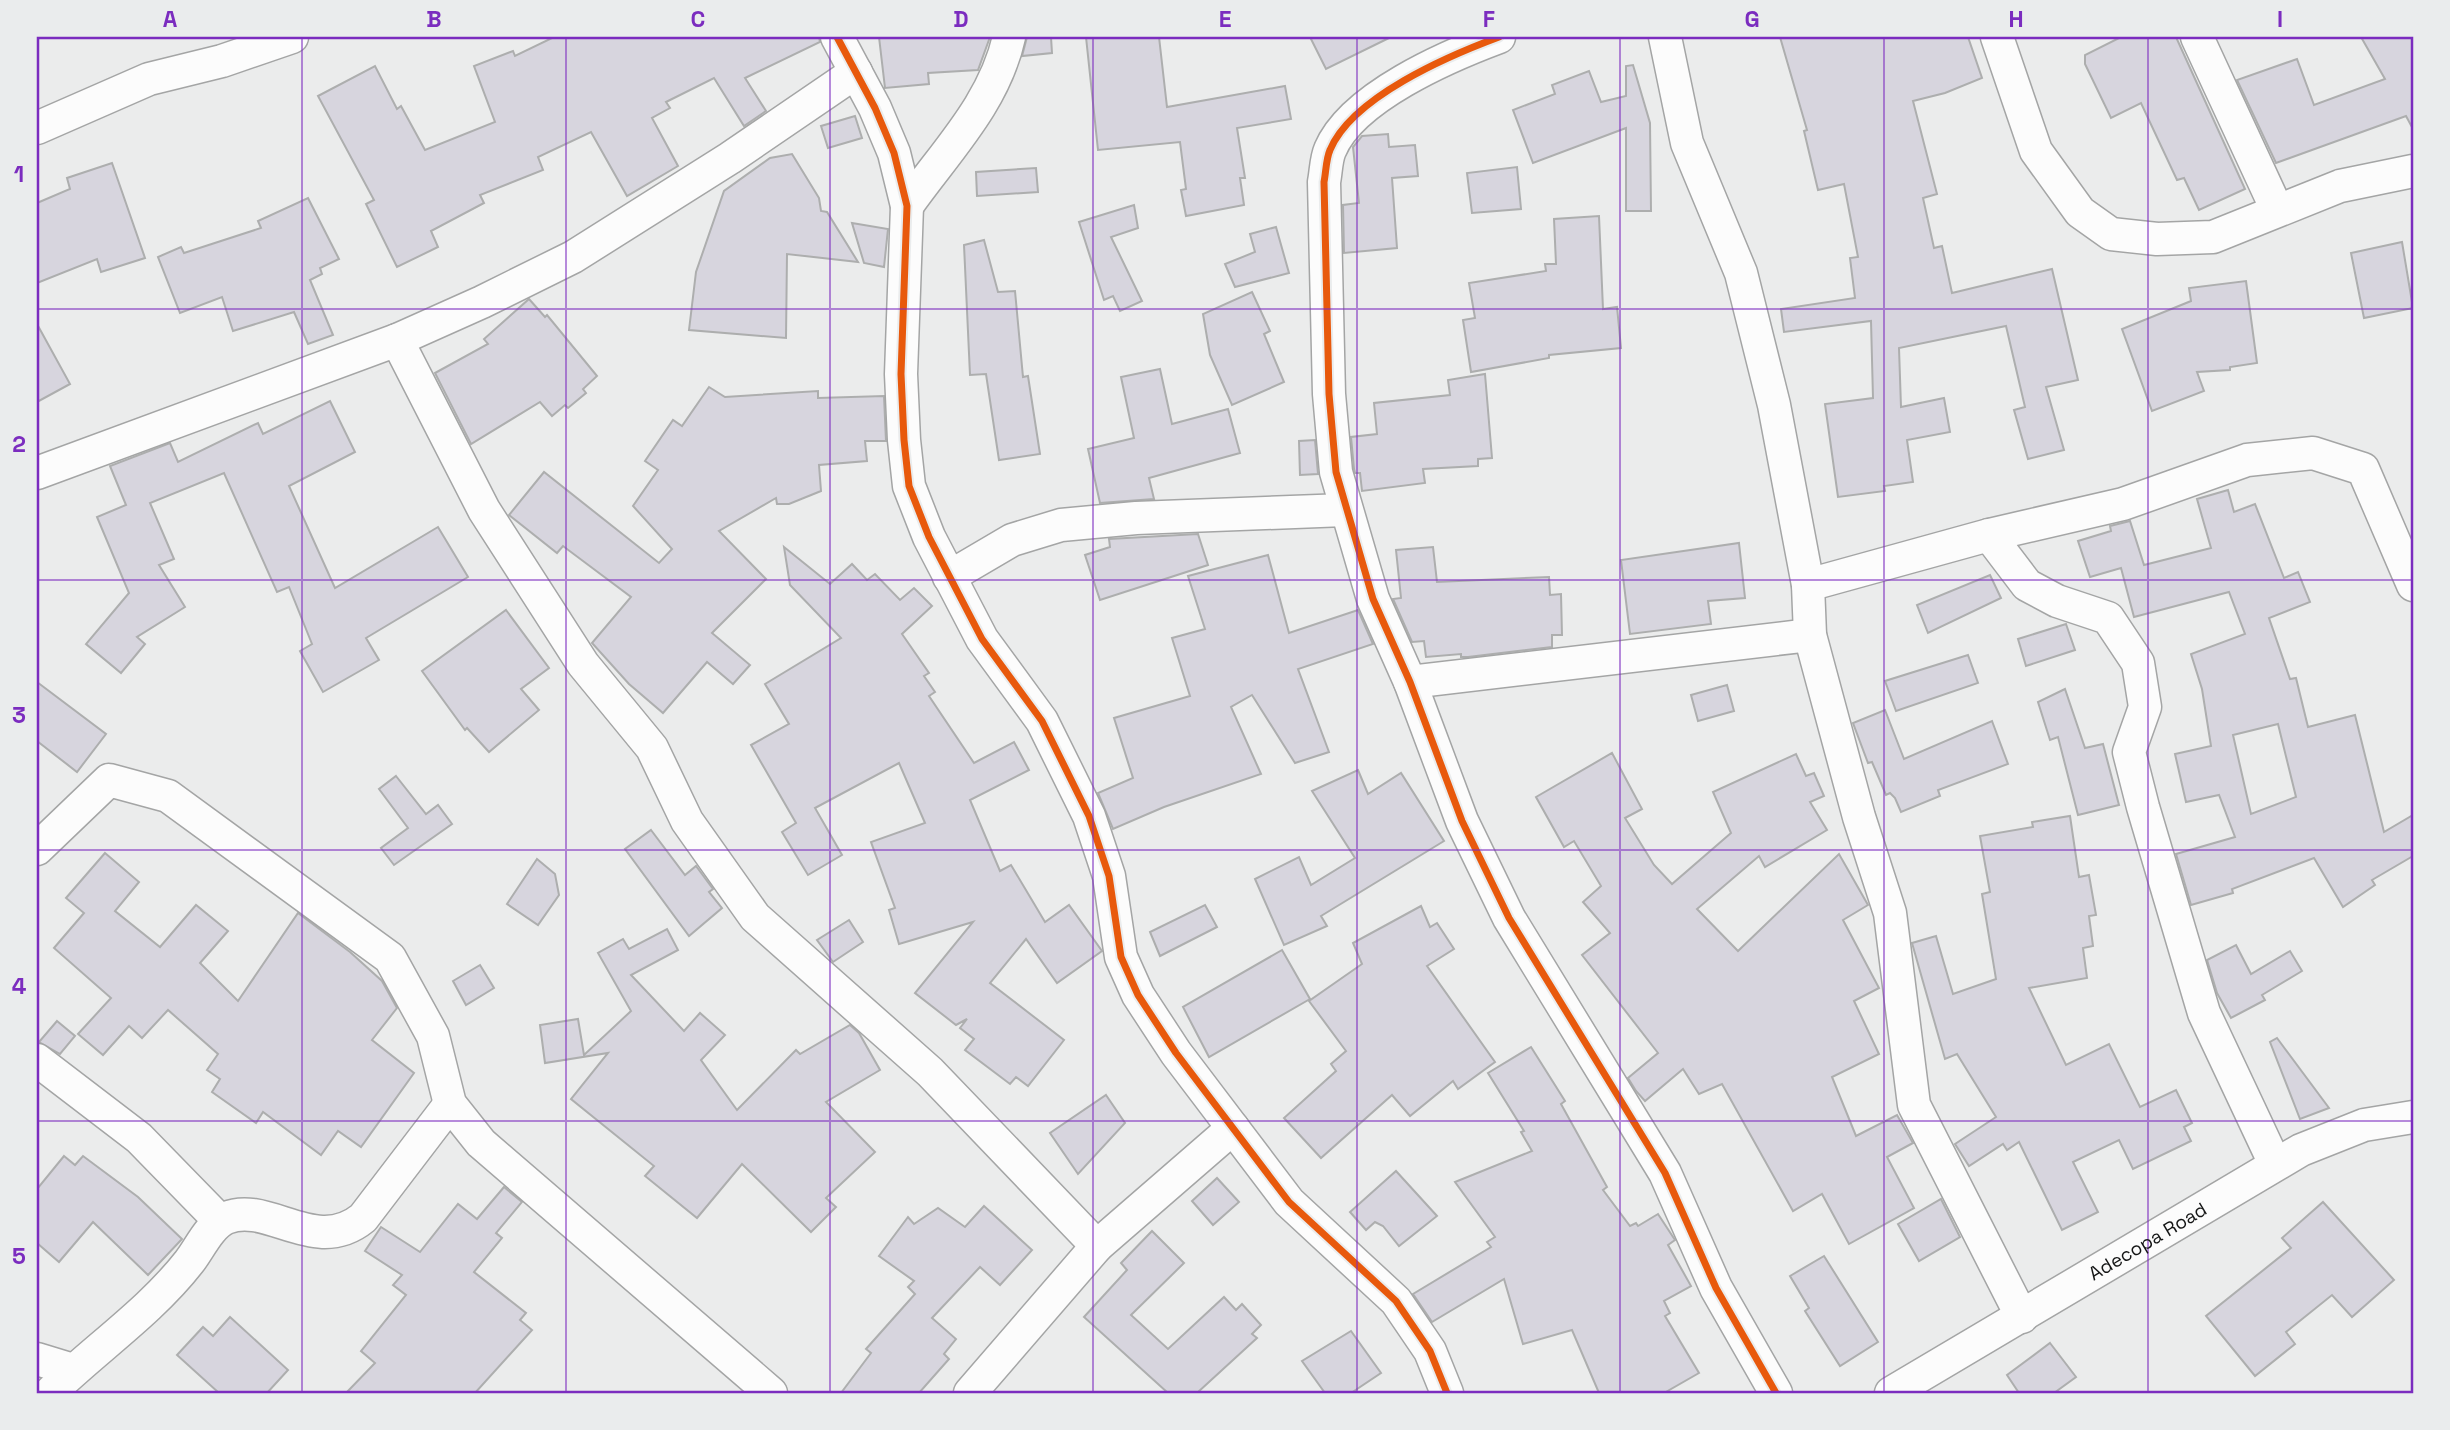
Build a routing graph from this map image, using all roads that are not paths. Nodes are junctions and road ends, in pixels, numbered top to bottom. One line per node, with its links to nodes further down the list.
1 (292, 37): 9 (street)
2 (837, 37): 8 (street)
3 (1009, 37): 11 (street)
4 (1499, 37): 15 (street)
5 (1665, 37): 18 (street)
6 (1997, 37): 12 (street)
7 (2197, 37): 12 (street)
8 (856, 72): 11 (street); 13 (street)
9 (37, 128)
10 (2413, 172): 12 (street)
11 (907, 206): 17 (street)
12 (2277, 210)
13 (397, 340): 14 (street); 29 (street)
14 (37, 473)
15 (1345, 510): 17 (street); 21 (street)
16 (1989, 535): 18 (street); 19 (street); 27 (street)
17 (949, 577): 26 (street)
18 (1808, 585): 20 (street)
19 (2413, 585)
20 (1810, 635): 21 (street); 30 (street)
21 (1410, 682): 37 (street)
22 (37, 849): 24 (street)
23 (37, 1060): 28 (street)
24 (450, 1104): 28 (street); 34 (street)
25 (2413, 1118): 27 (street, Adecopa Road)
26 (1233, 1128): 29 (street); 36 (street)
27 (2274, 1164): 30 (street, Adecopa Road)
28 (220, 1222): 32 (street)
29 (1097, 1245): 35 (street)
30 (2022, 1317): 38 (street, Adecopa Road)
31 (37, 1359): 32 (street)
32 (73, 1370): 33 (street)
33 (50, 1393)
34 (771, 1393)
35 (970, 1393)
36 (1447, 1393)
37 (1776, 1393)
38 (1891, 1393)

